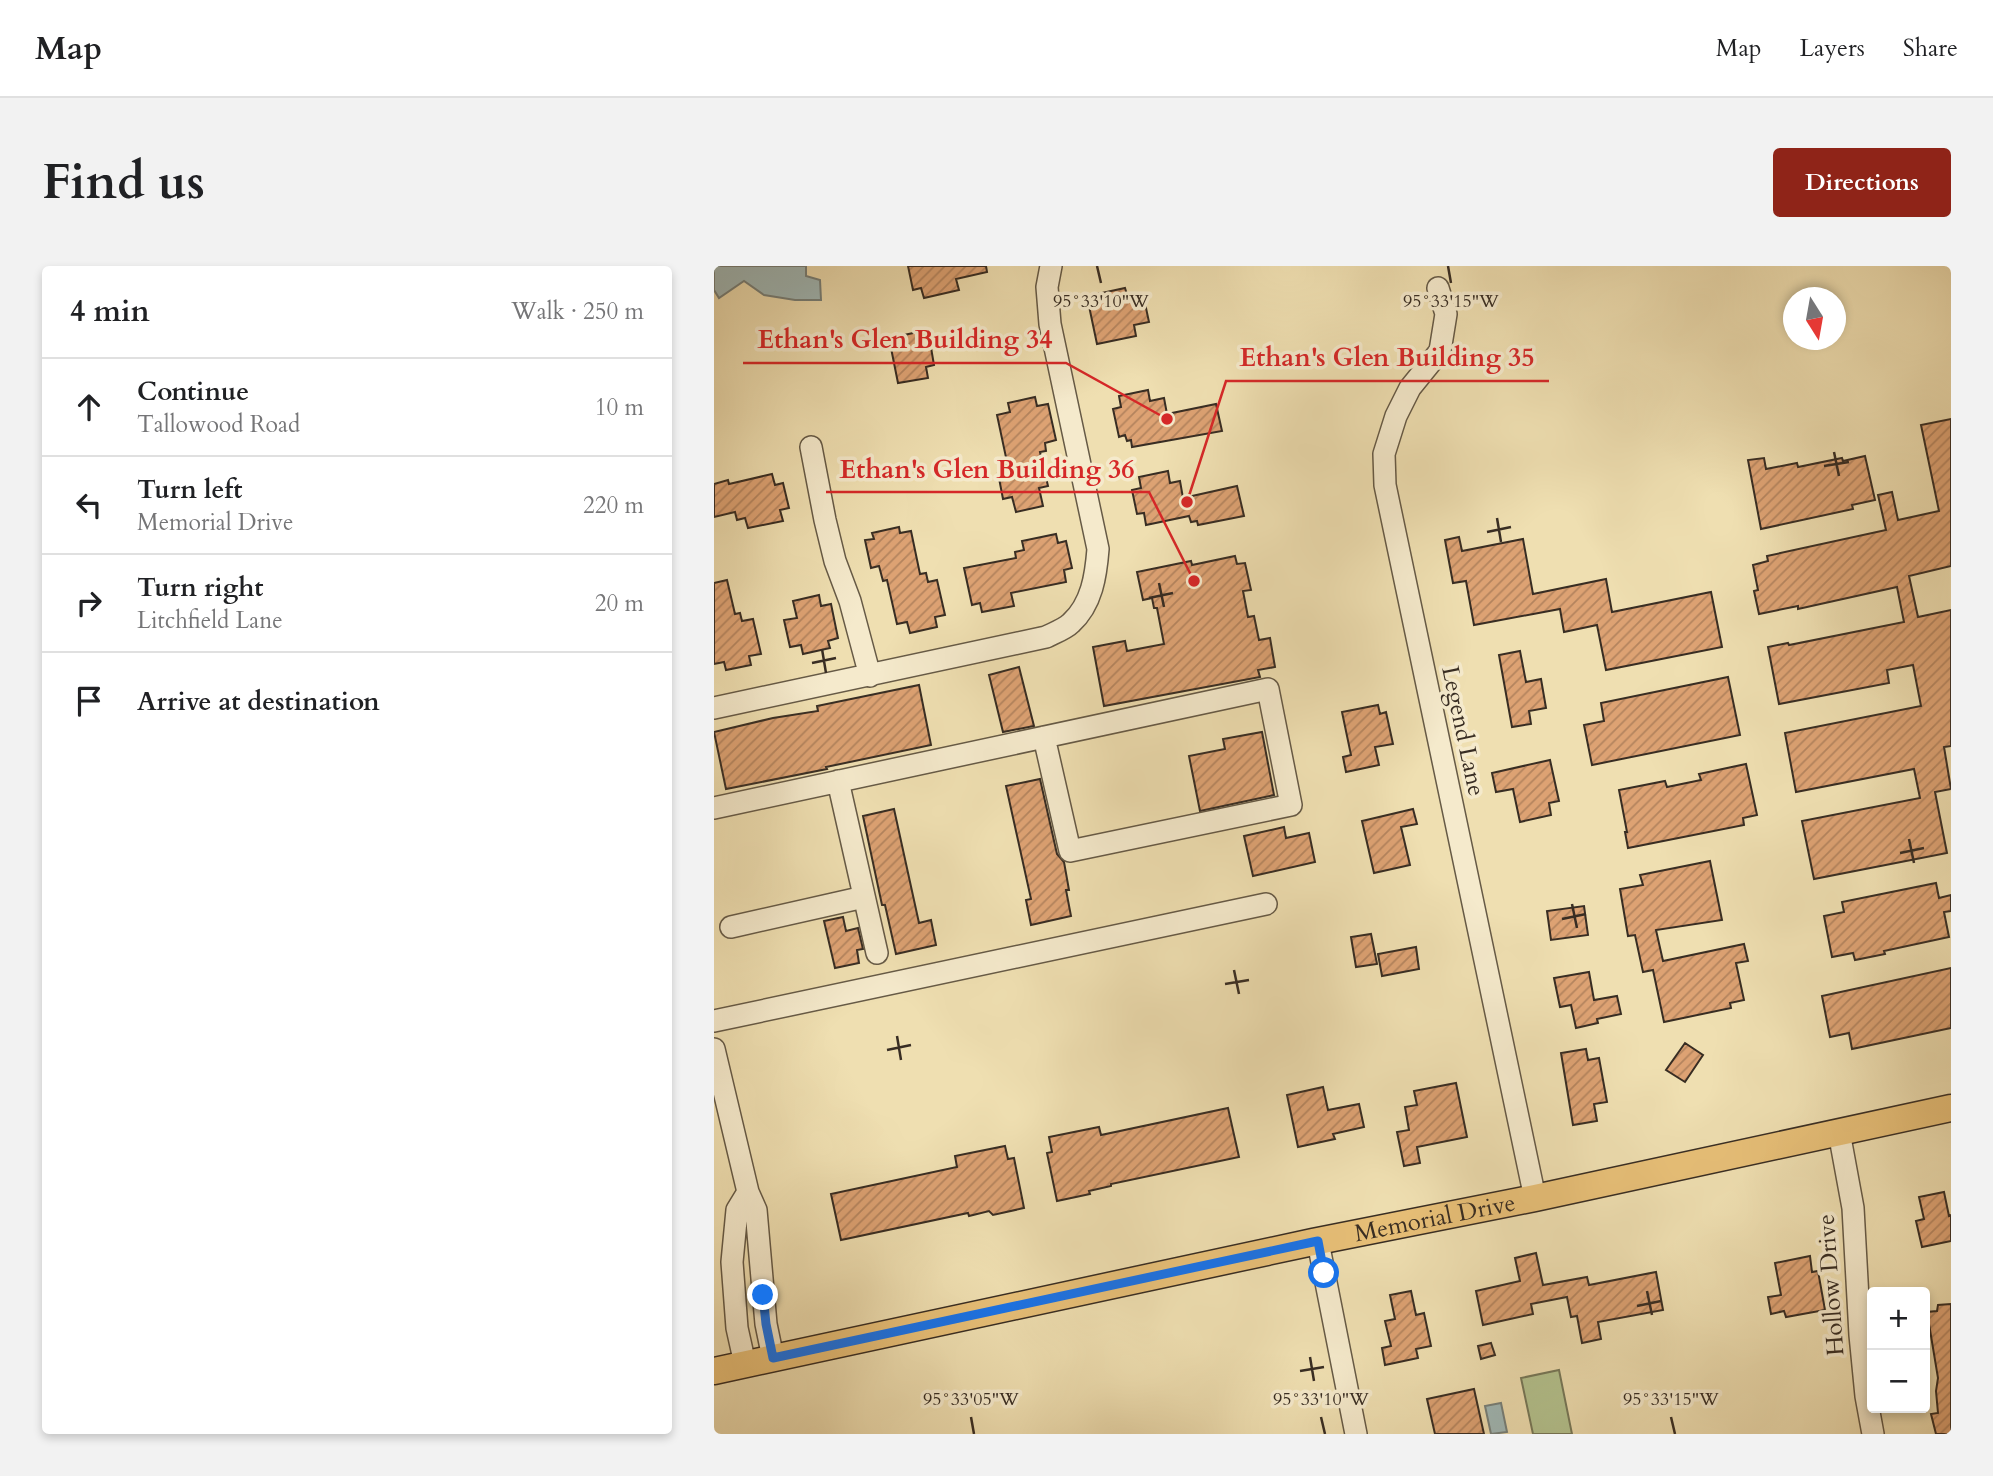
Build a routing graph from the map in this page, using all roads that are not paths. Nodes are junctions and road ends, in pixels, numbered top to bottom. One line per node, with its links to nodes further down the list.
1 (1051, 266): 4 (street)
2 (1437, 288): 18 (street, Legend Lane)
3 (811, 447): 4 (street)
4 (870, 676): 5 (street)
5 (714, 708)
6 (1044, 737): 6 (street); 7 (street)
7 (838, 781): 8 (street); 9 (street)
8 (714, 808)
9 (864, 897): 11 (street); 12 (street)
10 (1266, 904): 13 (street)
11 (731, 926)
12 (877, 953)
13 (714, 1021)
14 (714, 1049): 17 (street)
15 (1951, 1108): 16 (main road, Memorial Drive)
16 (1839, 1132): 18 (main road, Memorial Drive); 24 (street, Hollow Drive)
17 (748, 1192): 20 (street); 21 (street)
18 (1535, 1198): 19 (main road, Memorial Drive)
19 (1318, 1241): 20 (main road, Memorial Drive); 23 (street)
20 (773, 1358): 21 (main road, Memorial Drive)
21 (745, 1364): 22 (main road, Memorial Drive)
22 (714, 1371)
23 (1356, 1434)
24 (1873, 1434)

